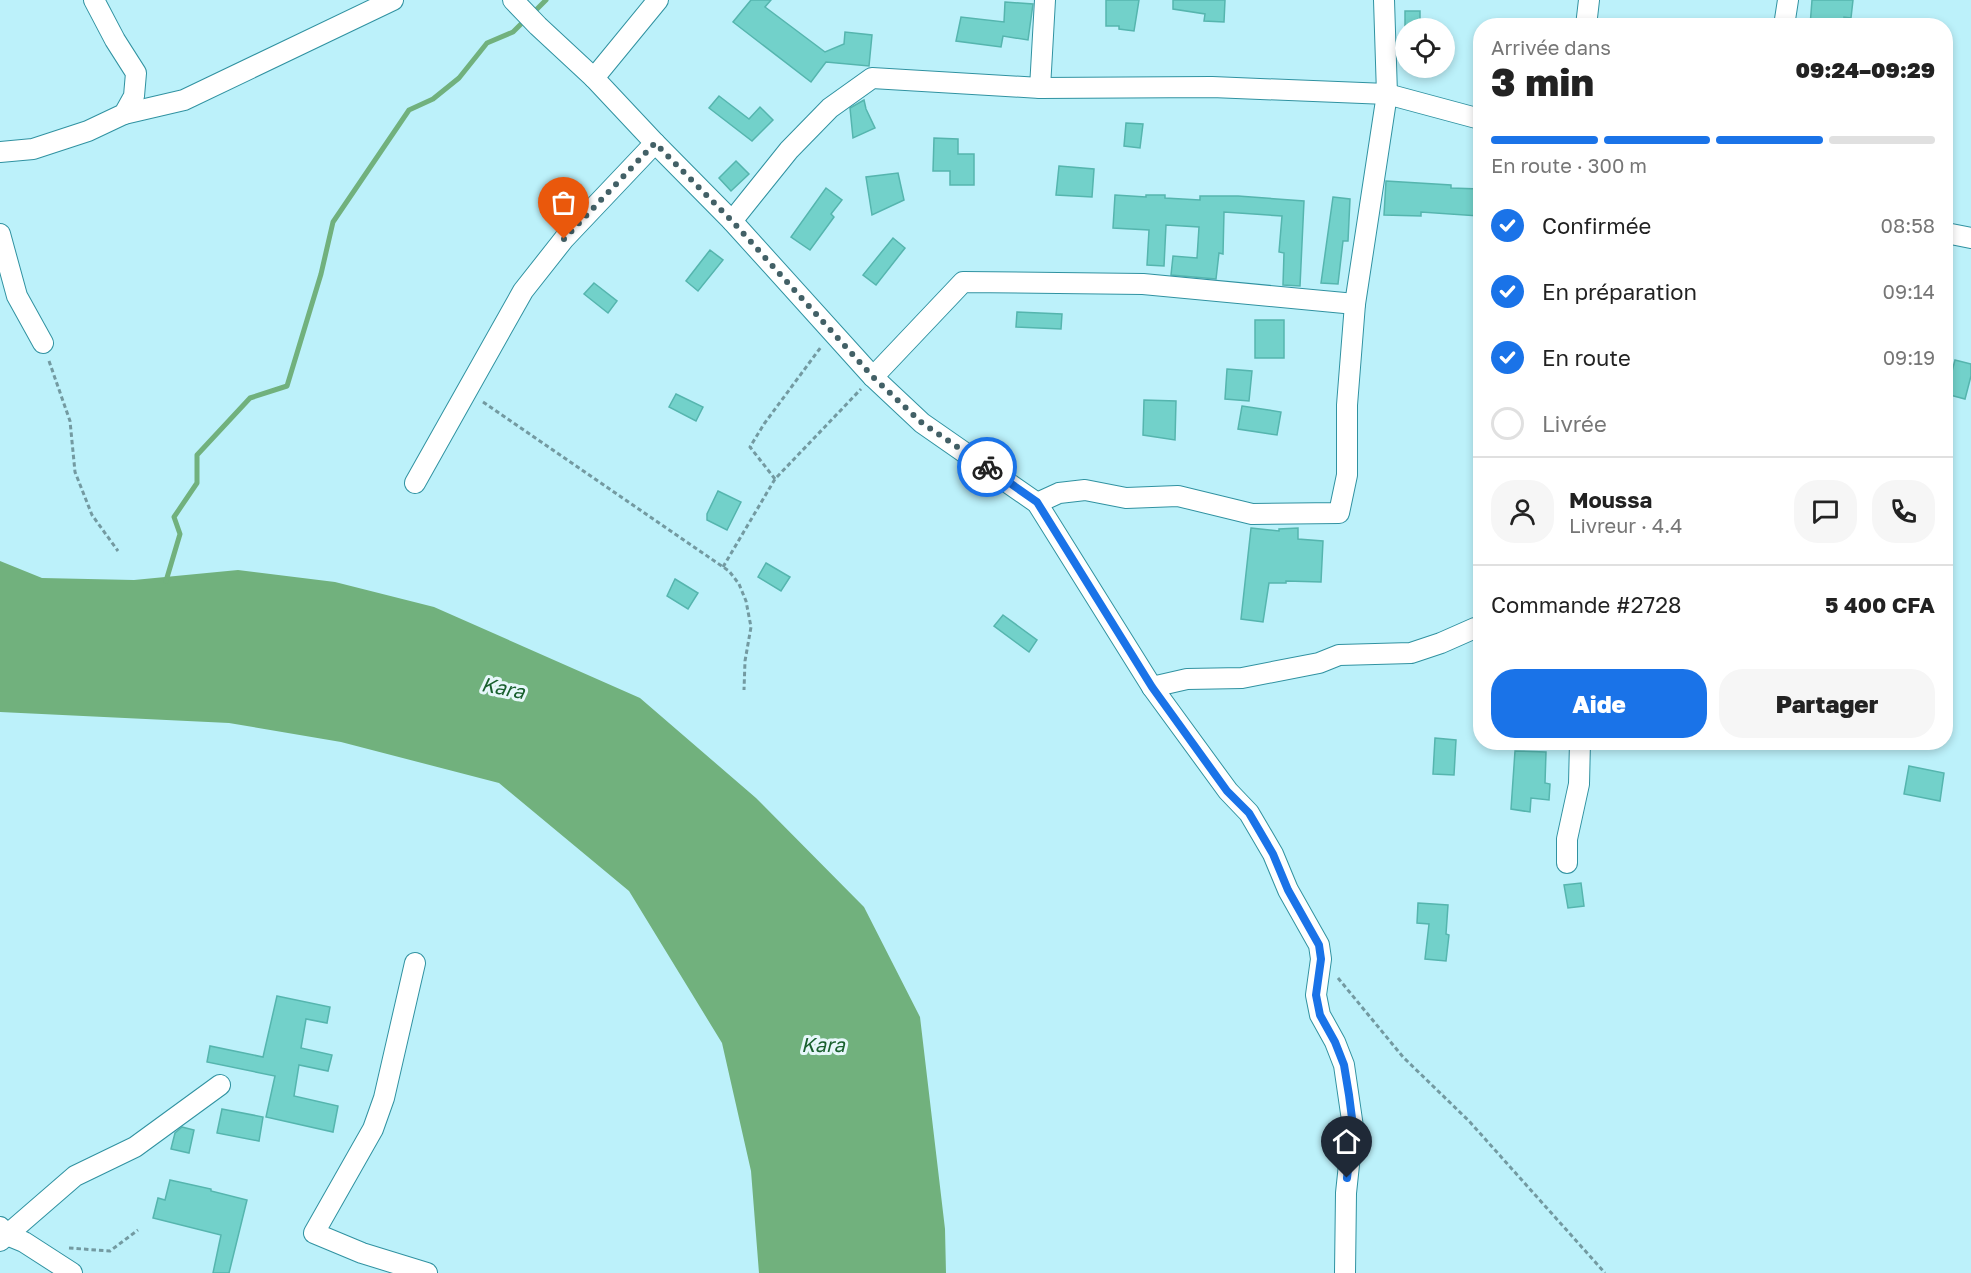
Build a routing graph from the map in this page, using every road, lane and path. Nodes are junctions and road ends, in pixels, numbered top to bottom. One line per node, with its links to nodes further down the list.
1 (94, 0): 14 (street)
2 (393, 0): 14 (street)
3 (658, 0): 11 (street)
4 (1045, 0): 12 (street)
5 (1384, 0): 13 (street)
6 (1589, 0): 9 (street)
7 (1788, 0): 10 (street)
8 (516, 3): 11 (street)
9 (1587, 18)
10 (1785, 18)
11 (594, 78): 16 (street)
12 (1040, 88): 13 (street); 18 (street)
13 (1387, 94): 15 (street); 22 (street)
14 (124, 114): 17 (street)
15 (1473, 117)
16 (655, 143): 18 (street); 26 (street)
17 (0, 152)
18 (732, 221): 23 (street)
19 (0, 234): 24 (street)
20 (1953, 234): 21 (street)
21 (1971, 238)
22 (1355, 304): 25 (street); 29 (street)
23 (833, 331): 25 (street); 27 (path)
24 (43, 343): 30 (path)
25 (873, 377): 27 (path); 29 (street)
26 (466, 391): 28 (street); 31 (path)
27 (775, 479): 31 (path)
28 (415, 483)
29 (1037, 502): 33 (street)
30 (118, 550)
31 (723, 567): 34 (path)
32 (1473, 629): 33 (street)
33 (1152, 687): 37 (street)
34 (744, 690)
35 (1580, 750): 36 (street)
36 (1567, 863)
37 (1321, 959): 45 (street); 46 (path)
38 (415, 963): 44 (street)
39 (220, 1085): 41 (street)
40 (138, 1230): 42 (path)
41 (2, 1235): 43 (street)
42 (64, 1248)
43 (72, 1273)
44 (427, 1273)
45 (1345, 1273)
46 (1605, 1273)

